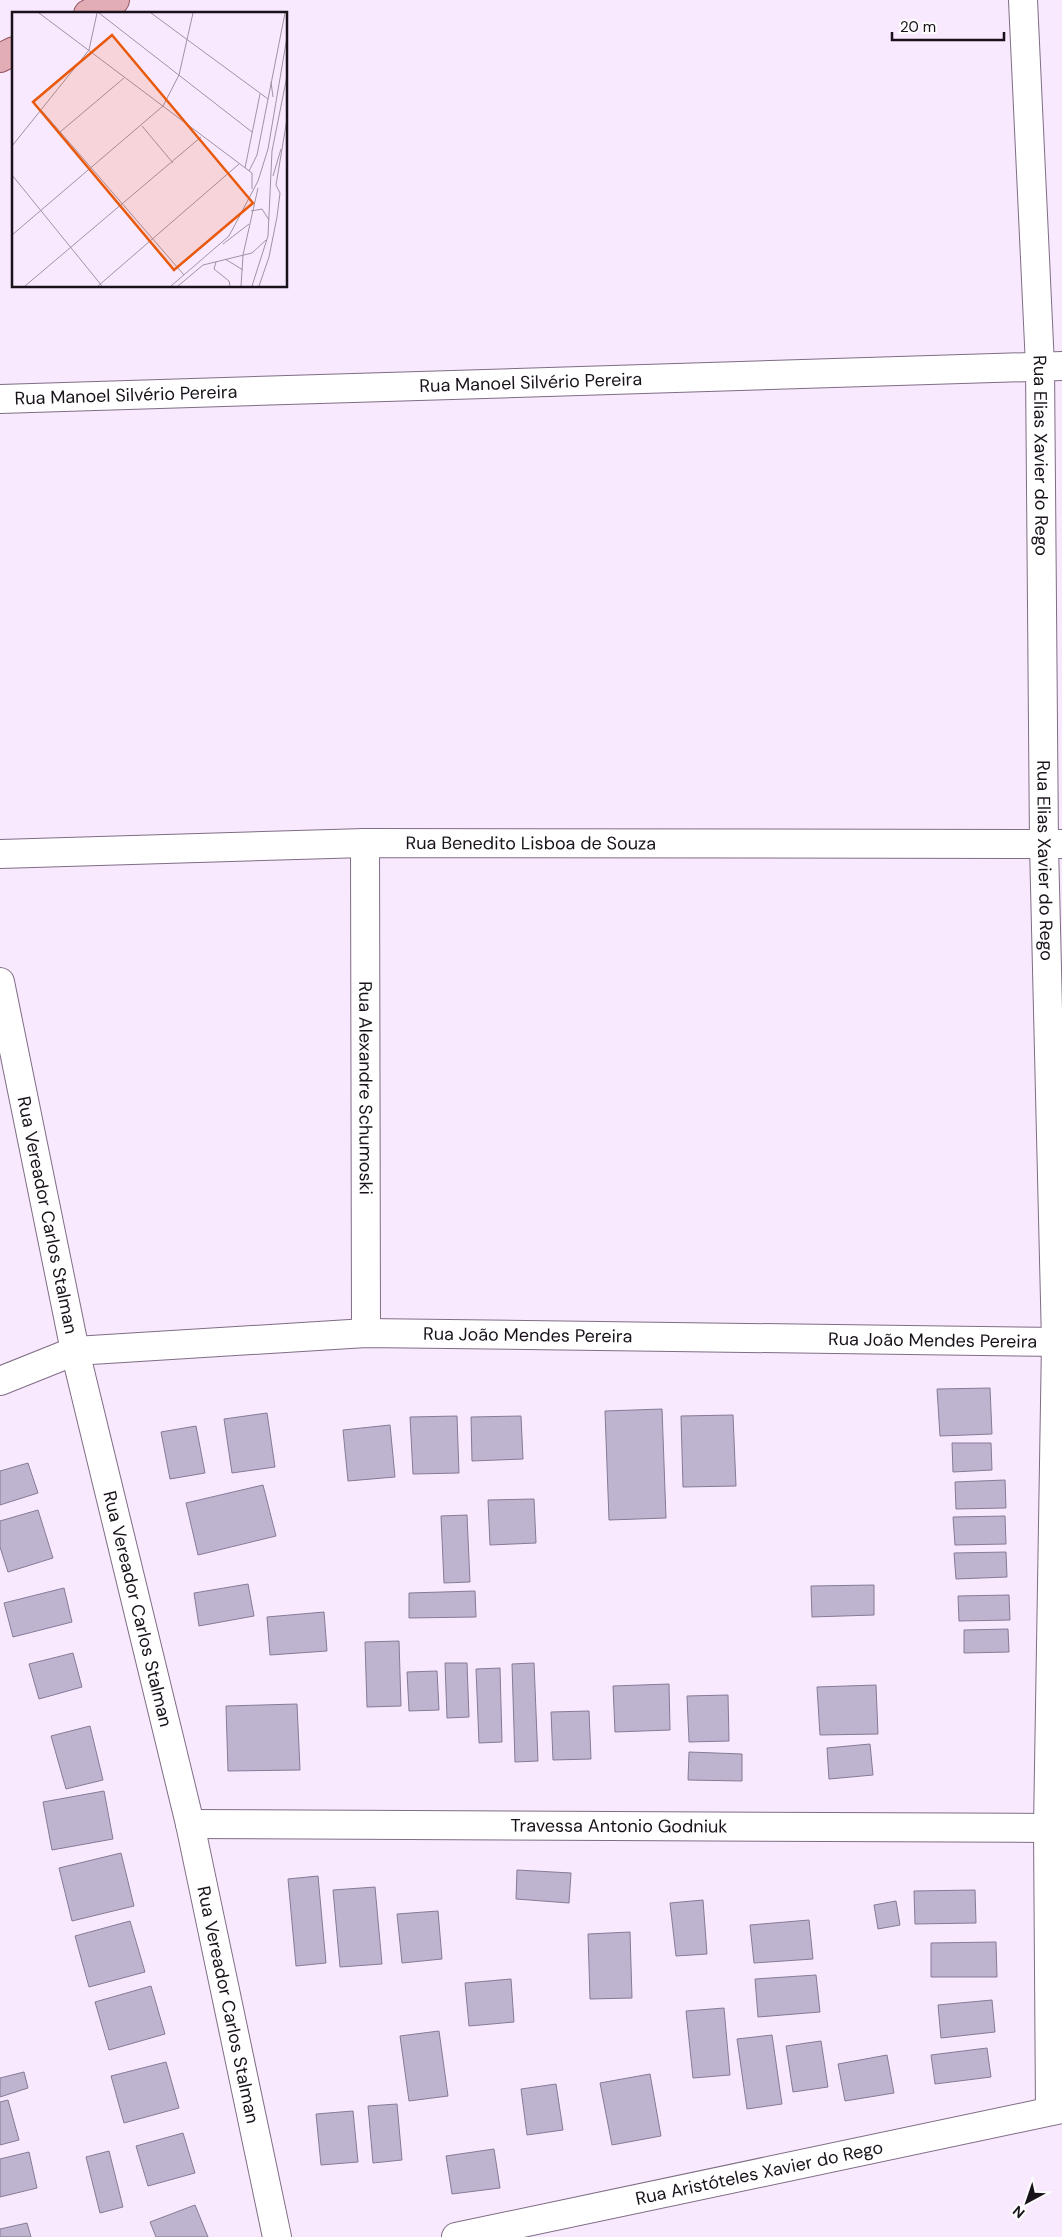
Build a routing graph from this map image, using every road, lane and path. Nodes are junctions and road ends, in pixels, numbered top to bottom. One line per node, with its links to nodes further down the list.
1 (115, 0): 3 (main road)
2 (1023, 0): 6 (street, Rua Elias Xavier do Rego)
3 (92, 12)
4 (12, 52): 5 (main road)
5 (0, 58)
6 (1051, 366): 7 (street, Rua Manoel Silvério Pereira); 9 (street, Rua Elias Xavier do Rego)
7 (0, 399)
8 (365, 843): 9 (street, Rua Benedito Lisboa de Souza); 10 (street, Rua Benedito Lisboa de Souza); 12 (street, Rua Alexandre Schumoski)
9 (1053, 844): 13 (street, Rua Elias Xavier do Rego)
10 (0, 854)
11 (0, 982): 14 (street, Rua Vereador Carlos Stalman)
12 (366, 1333): 13 (street, Rua João Mendes Pereira); 14 (street, Rua João Mendes Pereira)
13 (1059, 1342): 17 (street, Rua Elias Xavier do Rego)
14 (74, 1351): 15 (street, Rua João Mendes Pereira); 16 (street, Rua Vereador Carlos Stalman)
15 (0, 1381)
16 (190, 1824): 17 (street, Travessa Antonio Godniuk); 19 (street, Rua Vereador Carlos Stalman)
17 (1048, 1828): 18 (street, Rua Elias Xavier do Rego)
18 (1056, 2110): 20 (street, Rua Aristóteles Xavier do Rego)
19 (277, 2237)
20 (456, 2237)

